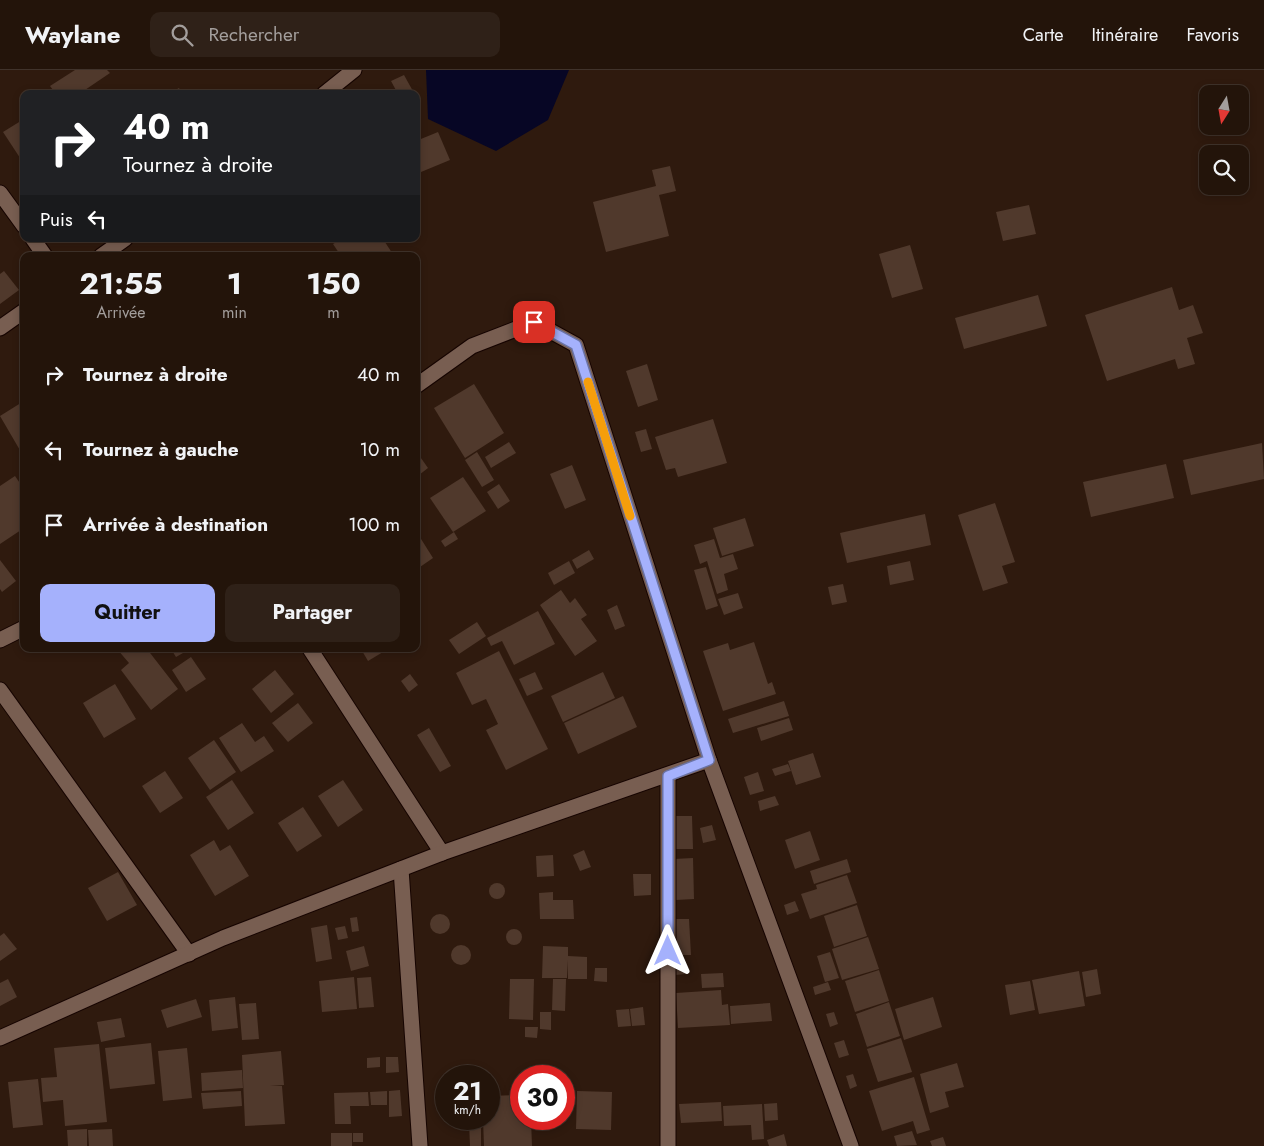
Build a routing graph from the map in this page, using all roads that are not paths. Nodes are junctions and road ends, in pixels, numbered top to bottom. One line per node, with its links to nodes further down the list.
1 (354, 70): 2 (street)
2 (329, 90)
3 (0, 194): 4 (street)
4 (20, 221)
5 (35, 242): 7 (street)
6 (121, 242): 8 (street)
7 (43, 252)
8 (107, 252)
9 (20, 314): 10 (street)
10 (0, 328)
11 (420, 383): 16 (street)
12 (20, 630): 13 (street)
13 (0, 640)
14 (312, 652): 18 (street)
15 (0, 690): 20 (street)
16 (709, 760): 17 (street); 24 (street)
17 (668, 776): 18 (street); 23 (street)
18 (442, 853): 19 (street)
19 (401, 869): 20 (street); 22 (street)
20 (189, 954): 21 (street)
21 (0, 1038)
22 (420, 1146)
23 (668, 1146)
24 (850, 1146)

